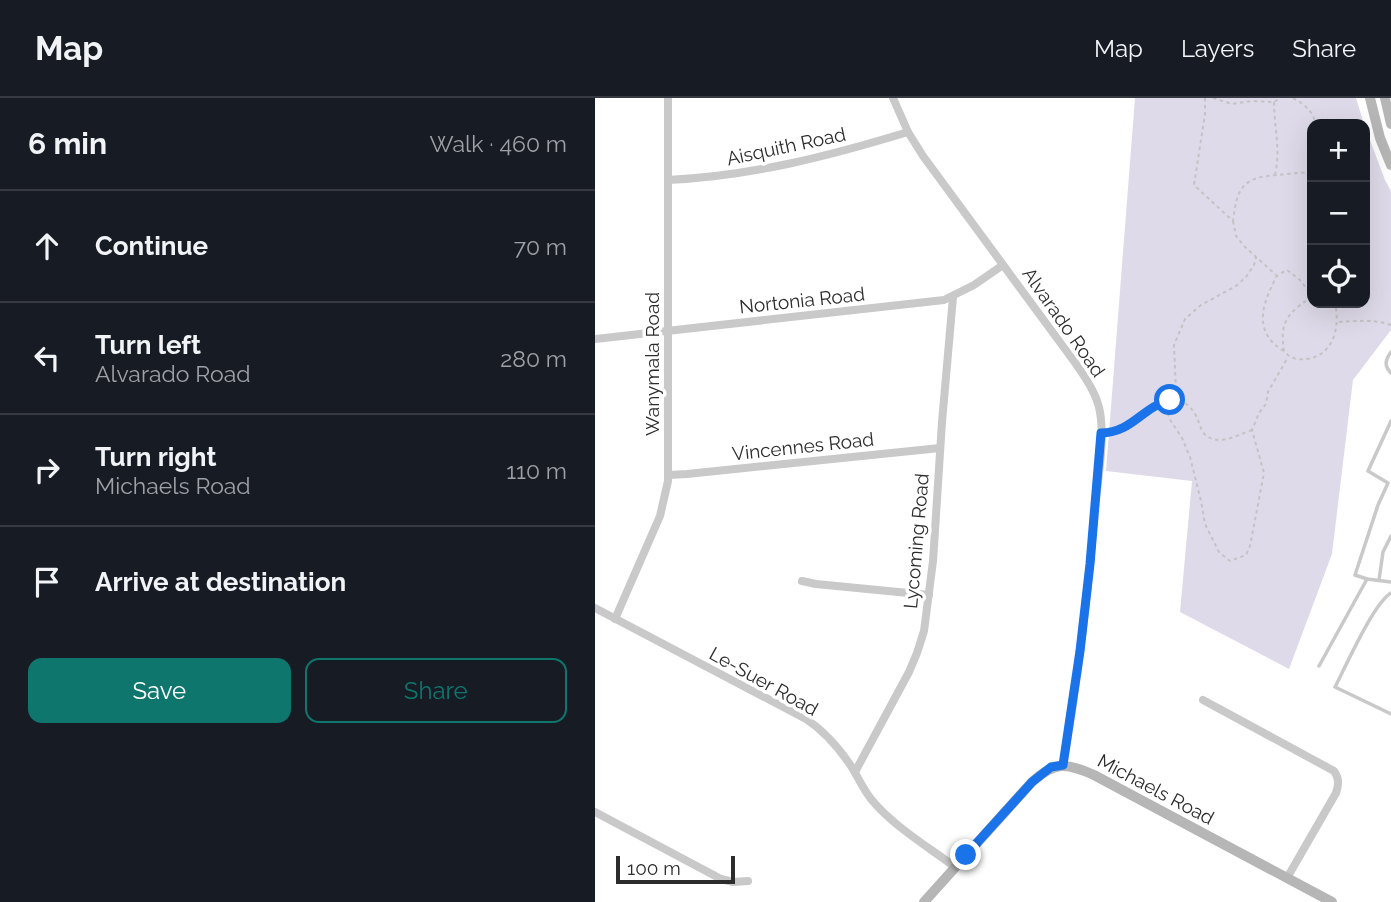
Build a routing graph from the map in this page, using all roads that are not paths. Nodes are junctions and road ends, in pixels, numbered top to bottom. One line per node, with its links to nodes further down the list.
1 (669, 98): 8 (street, Wanymala Road)
2 (893, 98): 6 (street, Alvarado Road)
3 (1370, 98): 7 (street)
4 (1385, 98): 5 (street)
5 (1391, 124)
6 (908, 132): 8 (street, Aisquith Road); 9 (street, Alvarado Road)
7 (1391, 165)
8 (669, 180): 11 (street, Wanymala Road)
9 (1003, 265): 10 (street, Nortonia Road); 31 (street, Alvarado Road)
10 (953, 296): 11 (street, Nortonia Road); 16 (street, Lycoming Road)
11 (668, 330): 12 (street, Nortonia Road); 17 (street, Wanymala Road)
12 (595, 339)
13 (1391, 352): 14 (lane)
14 (1391, 373)
15 (1391, 421): 18 (lane)
16 (940, 447): 17 (street, Vincennes Road); 25 (street, Lycoming Road)
17 (669, 475): 27 (street, Wanymala Road)
18 (1390, 484): 20 (lane)
19 (1391, 536): 21 (lane)
20 (1367, 579): 21 (lane); 28 (lane)
21 (1379, 580): 23 (lane)
22 (802, 581): 25 (street)
23 (1391, 582)
24 (1391, 593): 30 (lane)
25 (929, 595): 32 (street, Lycoming Road)
26 (595, 608): 27 (street, Le-Suer Road)
27 (615, 619): 32 (street, Le-Suer Road)
28 (1319, 666)
29 (1203, 699): 35 (street)
30 (1391, 714)
31 (1063, 765): 34 (street); 35 (street, Michaels Road)
32 (855, 772): 34 (street, Le-Suer Road)
33 (595, 812): 36 (street)
34 (955, 867): 37 (street)
35 (1287, 878): 38 (street, Michaels Road)
36 (748, 881)
37 (924, 902)
38 (1332, 902)

